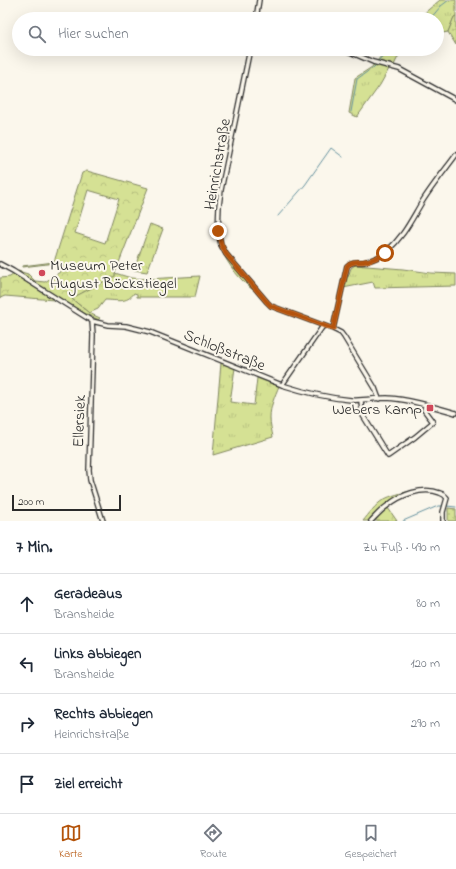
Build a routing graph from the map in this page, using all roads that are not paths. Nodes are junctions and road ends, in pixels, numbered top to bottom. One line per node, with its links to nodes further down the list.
1 (259, 0): 2 (street)
2 (257, 12)
3 (249, 56): 9 (street, Heinrichstraße)
4 (359, 56): 5 (street)
5 (456, 100)
6 (456, 155): 10 (street)
7 (0, 264): 8 (street, Schloßstraße)
8 (92, 321): 11 (street, Schloßstraße); 16 (street, Ellersiek)
9 (323, 326): 10 (street, Heinrichstraße); 11 (street)
10 (333, 329): 12 (street, Heinrichstraße)
11 (282, 385): 13 (street, Schloßstraße)
12 (379, 399): 13 (street, Schloßstraße); 14 (street, Schloßstraße)
13 (362, 400): 14 (street)
14 (425, 405): 15 (street, Schloßstraße)
15 (456, 413)
16 (103, 521)
17 (371, 521): 18 (street)
18 (443, 521)

